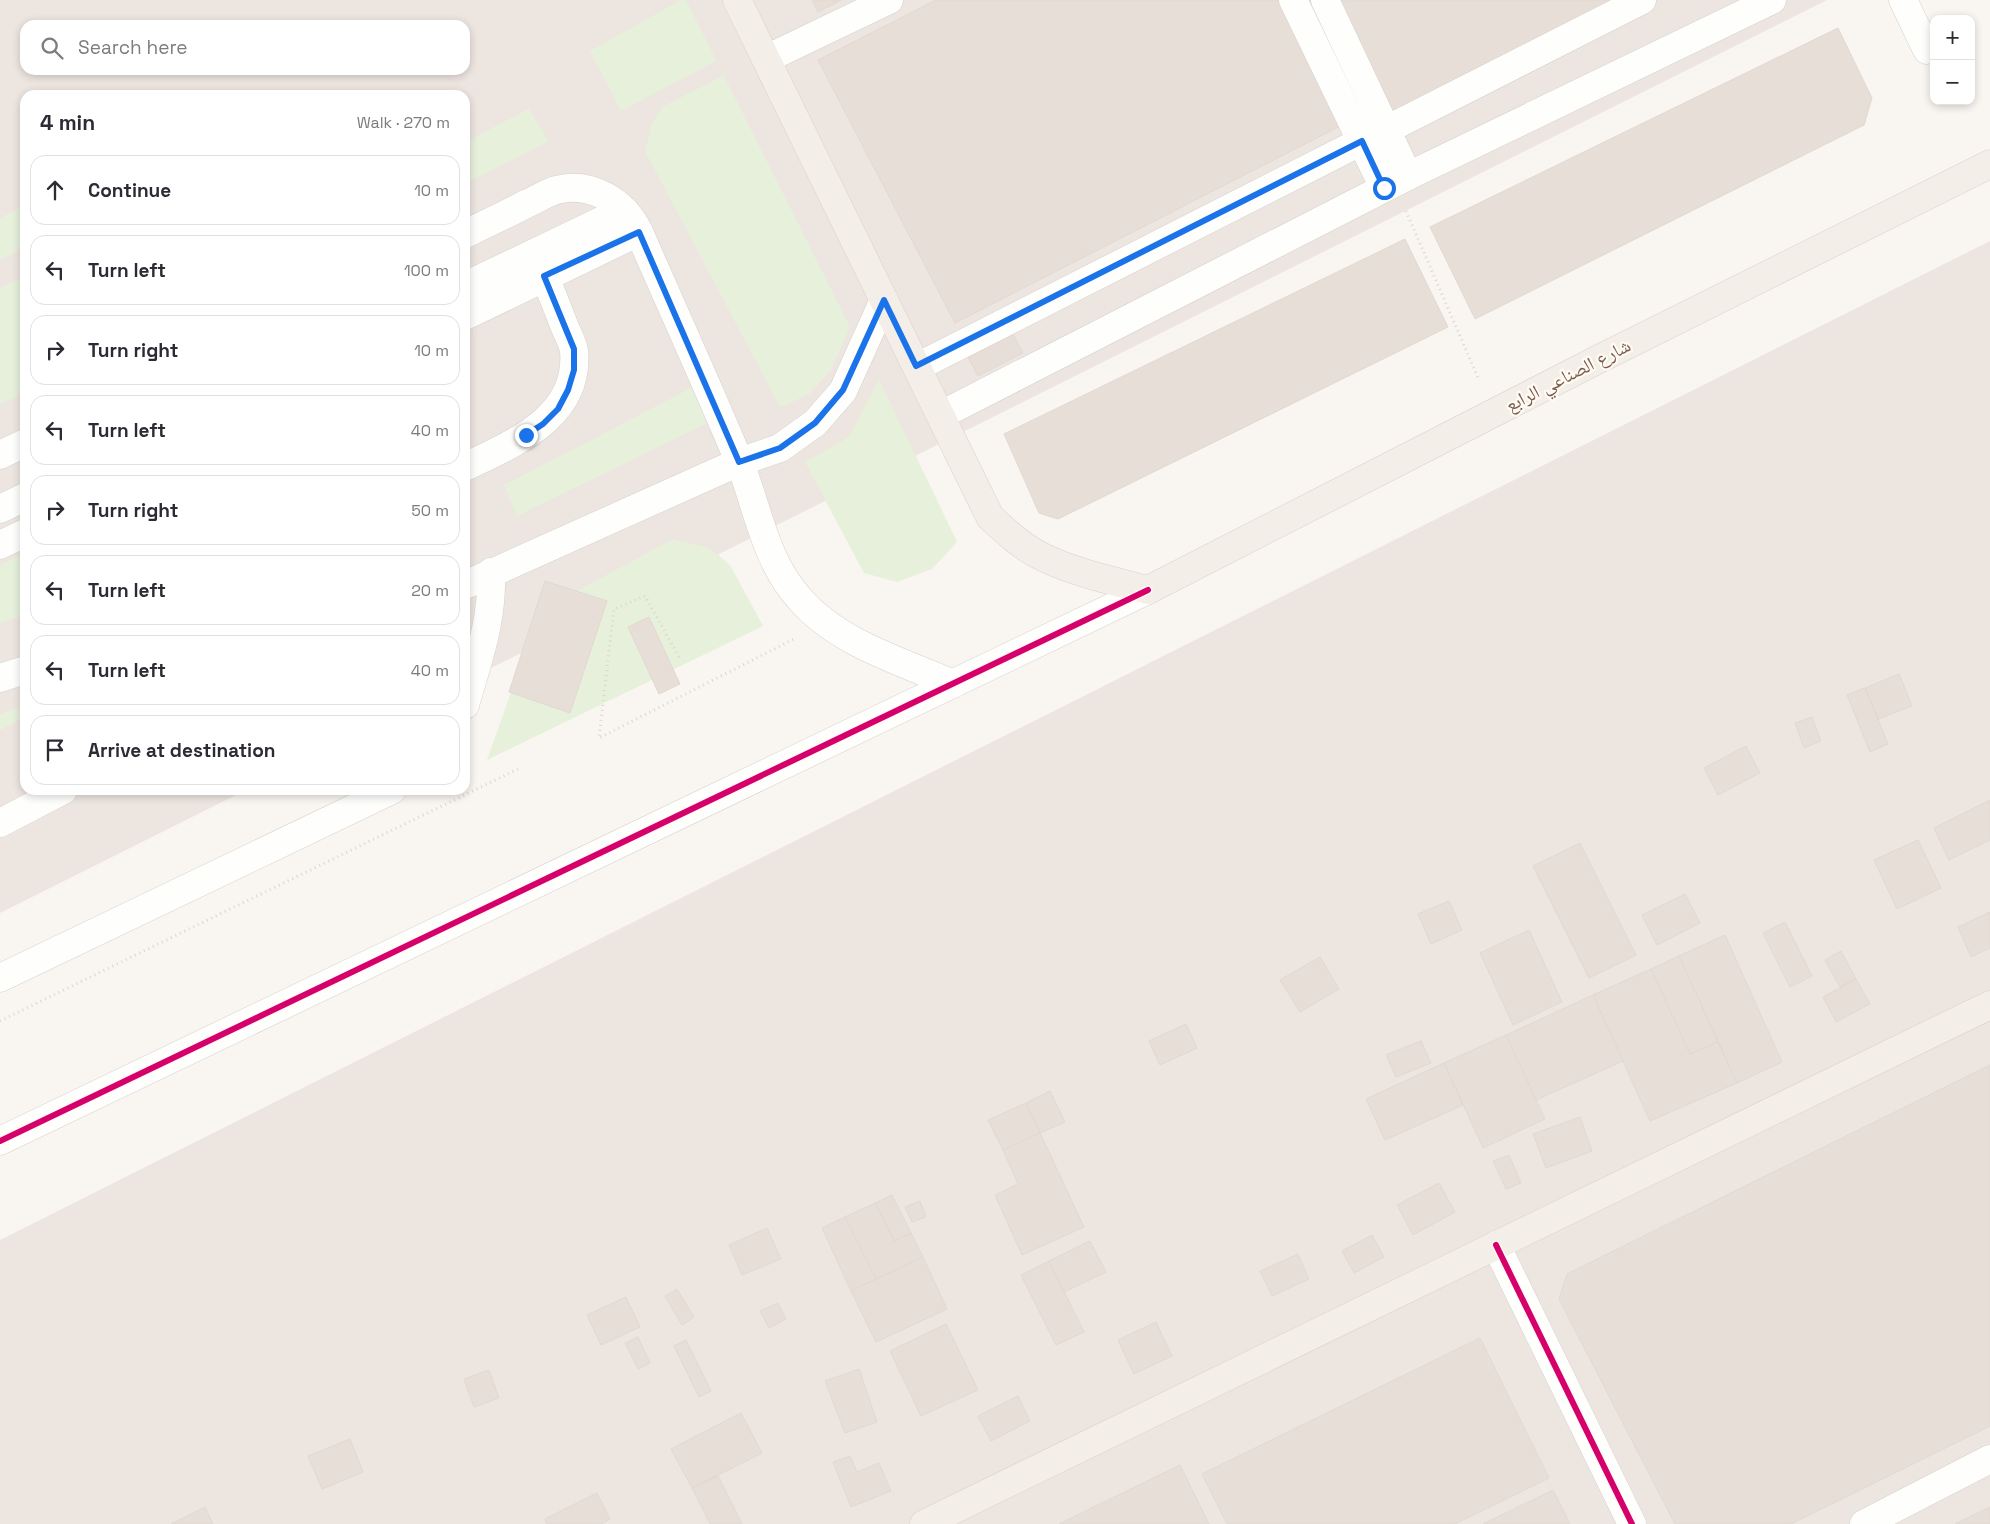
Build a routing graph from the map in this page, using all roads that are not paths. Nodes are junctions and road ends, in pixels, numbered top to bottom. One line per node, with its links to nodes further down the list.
1 (737, 0): 9 (main road)
2 (889, 0): 9 (street)
3 (1293, 0): 10 (street)
4 (1325, 0): 10 (street)
5 (1642, 0): 10 (street)
6 (1772, 0): 12 (street)
7 (1903, 0): 8 (street)
8 (1927, 50)
9 (766, 60): 17 (main road)
10 (1374, 136): 12 (street); 19 (street)
11 (1990, 164): 31 (main road, شارع الصناعي الرابع)
12 (1395, 183): 20 (street)
13 (632, 221): 14 (street); 15 (street); 16 (street); 23 (street)
14 (470, 232)
15 (544, 276): 18 (street); 24 (street)
16 (470, 284)
17 (884, 300): 19 (main road); 23 (street)
18 (470, 313)
19 (916, 366): 20 (main road)
20 (941, 415): 31 (main road)
21 (20, 445): 22 (street)
22 (0, 455)
23 (739, 462): 29 (street); 36 (street)
24 (470, 465)
25 (20, 499): 26 (street)
26 (0, 509)
27 (20, 535): 28 (street)
28 (0, 545)
29 (491, 572): 30 (street); 32 (street)
30 (470, 582)
31 (1148, 590): 36 (street)
32 (475, 642): 34 (street)
33 (20, 672): 35 (street)
34 (470, 674)
35 (0, 678)
36 (953, 684): 42 (street)
37 (53, 795): 39 (street)
38 (382, 795): 40 (street)
39 (0, 823)
40 (0, 978)
41 (1990, 1005): 43 (main road)
42 (0, 1142)
43 (1496, 1245): 45 (main road); 46 (street)
44 (1990, 1459): 47 (street)
45 (924, 1524)
46 (1632, 1524)
47 (1864, 1524)

